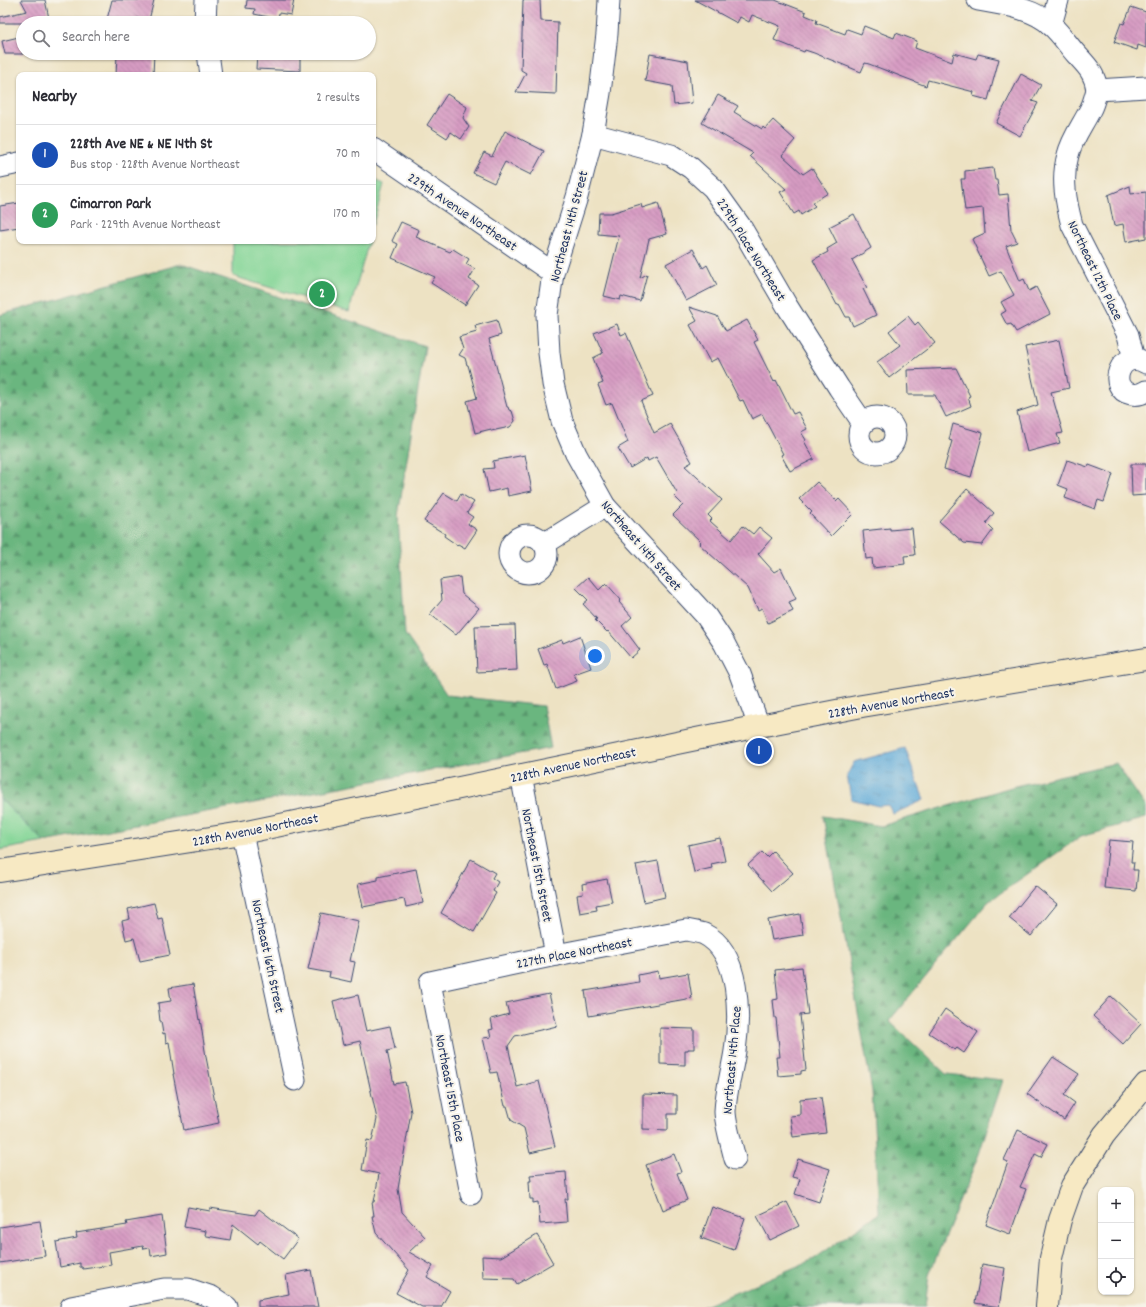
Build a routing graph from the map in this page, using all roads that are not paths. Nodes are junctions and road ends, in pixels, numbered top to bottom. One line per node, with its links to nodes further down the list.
1 (206, 0): 6 (street)
2 (609, 0): 12 (street, Northeast 14th Street)
3 (978, 0): 5 (street)
4 (1058, 0): 7 (street)
5 (1008, 2): 7 (street)
6 (205, 16)
7 (1051, 25): 11 (street)
8 (209, 60): 9 (street)
9 (211, 72)
10 (1146, 87): 11 (street)
11 (1098, 90): 17 (street, Northeast 12th Place)
12 (593, 134): 16 (street, Northeast 14th Street); 19 (street, 229th Place Northeast)
13 (376, 152): 16 (street, 229th Avenue Northeast)
14 (16, 164): 15 (street)
15 (0, 167)
16 (553, 273): 20 (street, Northeast 14th Street)
17 (1140, 361): 18 (street, Northeast 12th Place)
18 (1146, 391)
19 (864, 423)
20 (605, 506): 21 (street); 23 (street, Northeast 14th Street)
21 (544, 544)
22 (1146, 660): 23 (main road, 228th Avenue Northeast)
23 (759, 726): 24 (main road, 228th Avenue Northeast)
24 (521, 775): 25 (main road, 228th Avenue Northeast); 28 (street, Northeast 15th Street)
25 (242, 833): 26 (main road, 228th Avenue Northeast); 30 (street, Northeast 16th Street)
26 (0, 871)
27 (715, 942): 28 (street, 227th Place Northeast); 32 (street, Northeast 14th Place)
28 (556, 955): 29 (street, 227th Place Northeast)
29 (430, 982): 33 (street, Northeast 15th Place)
30 (296, 1080)
31 (1146, 1084): 36 (main road)
32 (735, 1159)
33 (471, 1194)
34 (219, 1302): 35 (street)
35 (71, 1307)
36 (1047, 1307)

